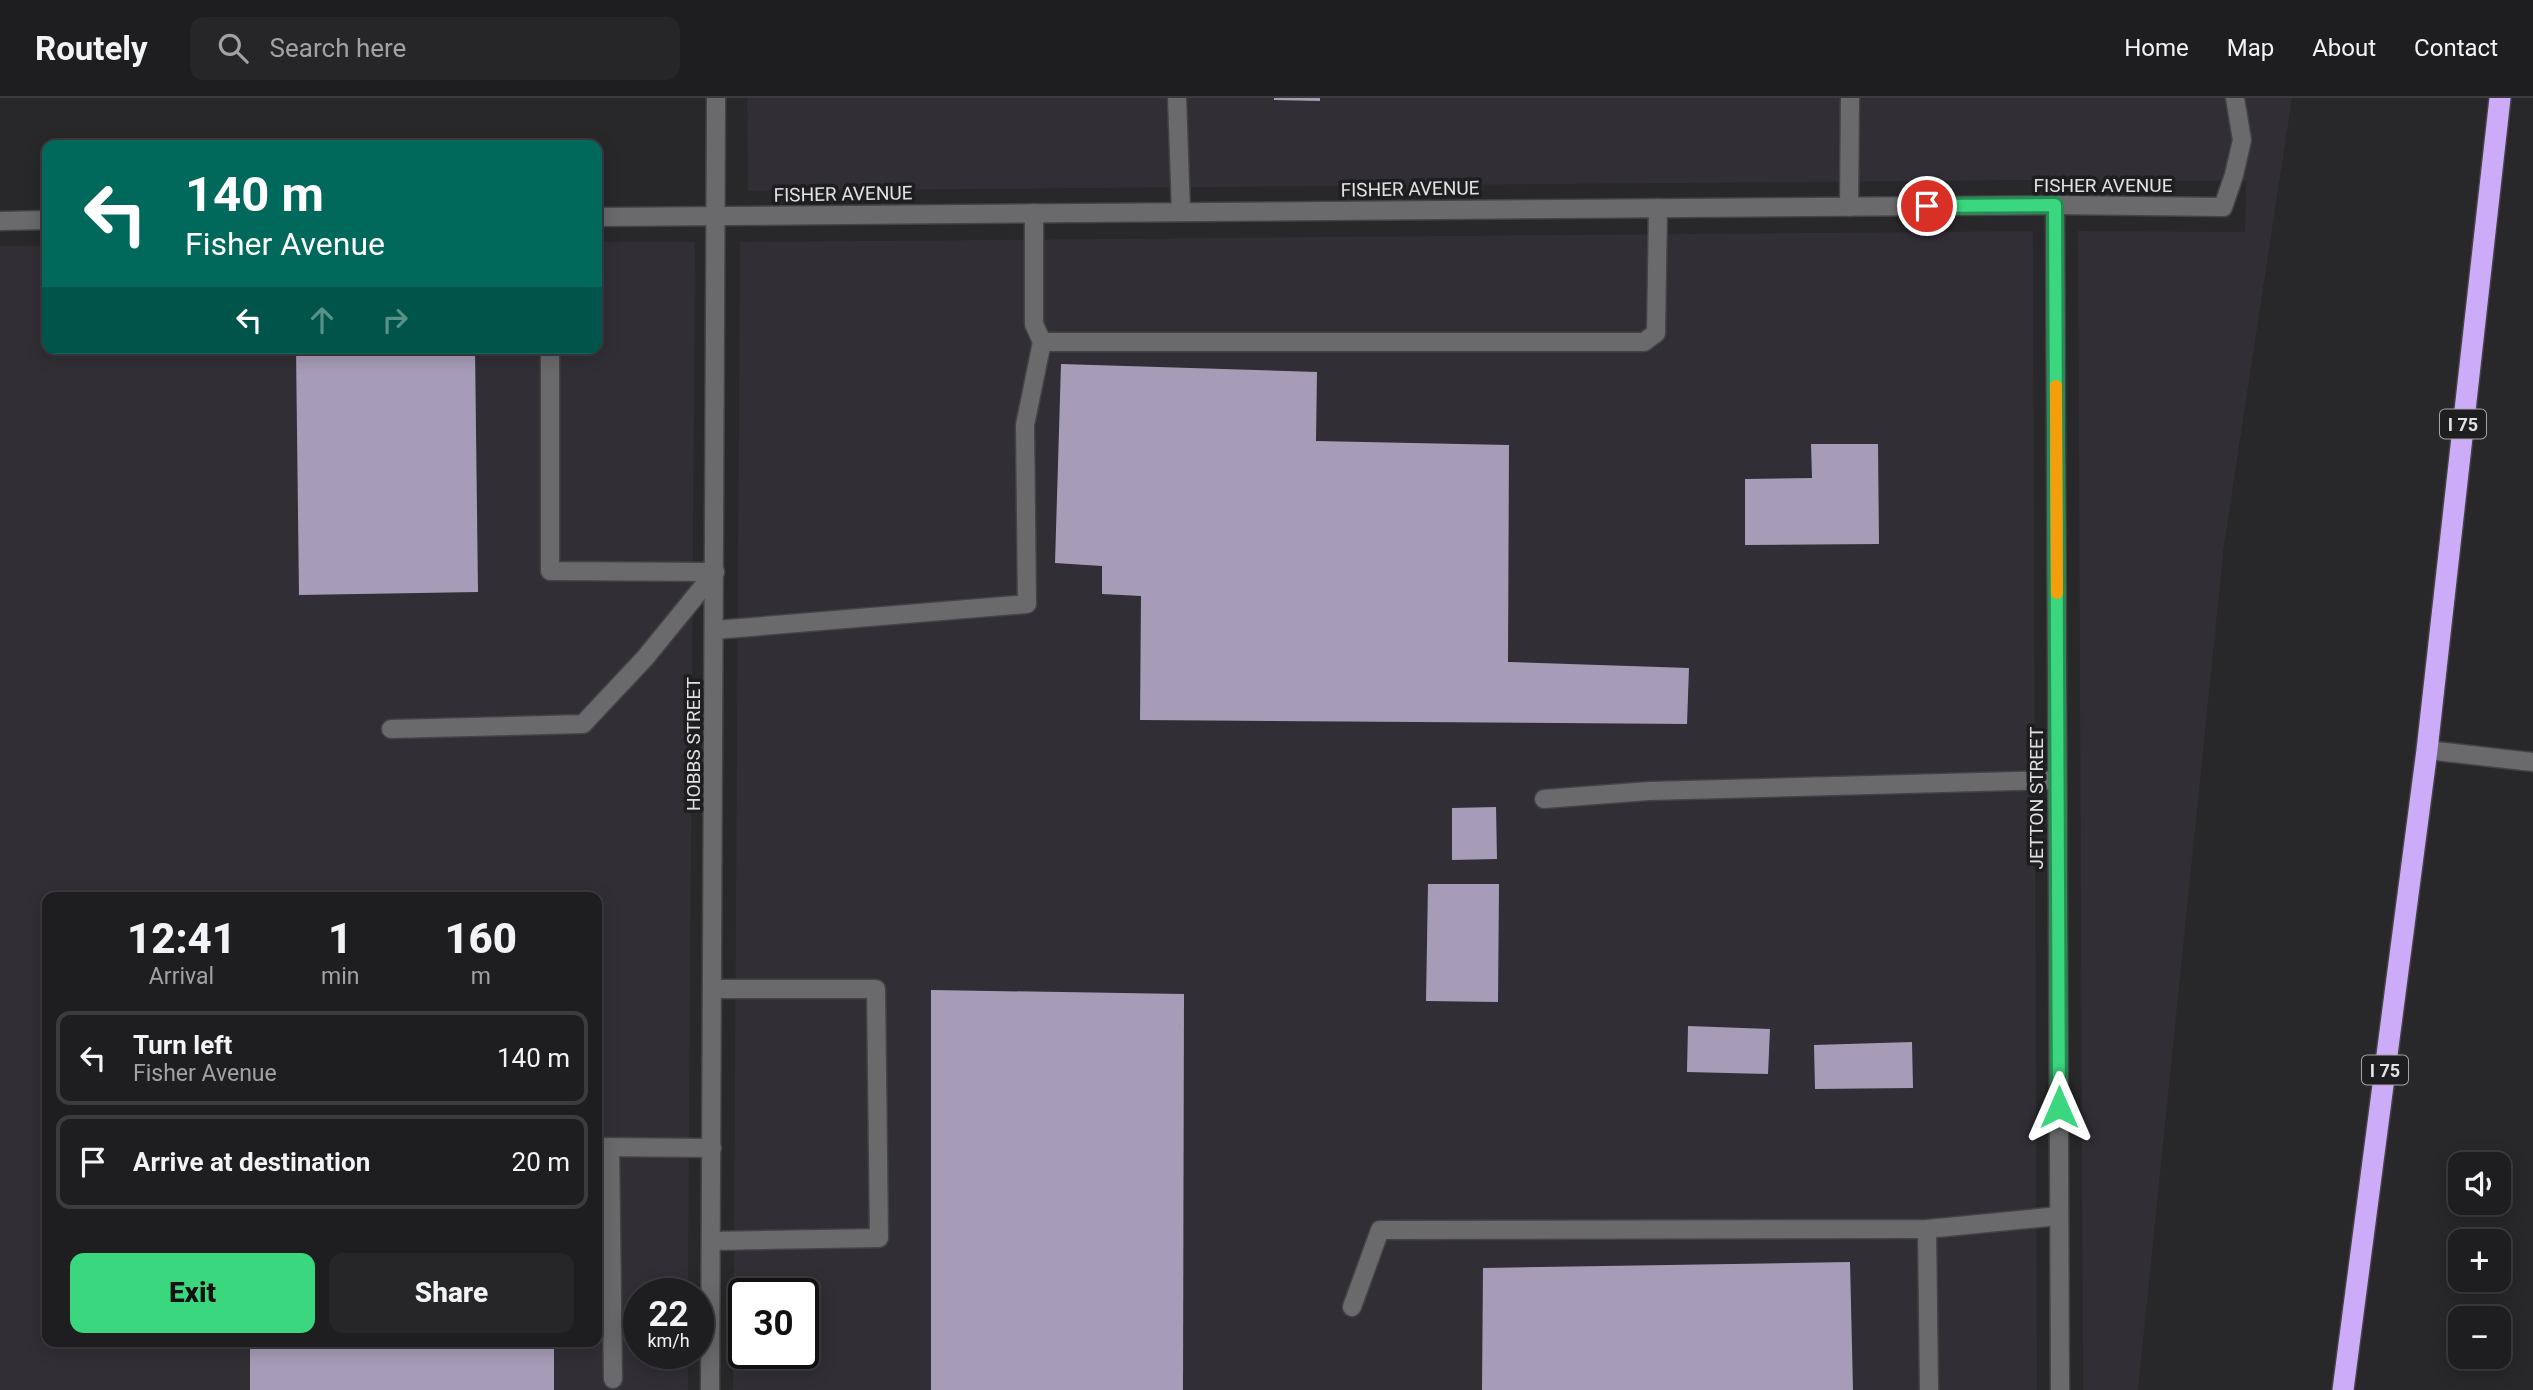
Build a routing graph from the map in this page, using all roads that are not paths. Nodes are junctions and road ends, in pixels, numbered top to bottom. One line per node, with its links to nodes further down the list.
1 (716, 98): 11 (street, HOBBS STREET)
2 (1177, 98): 9 (street)
3 (1850, 98): 7 (street)
4 (2235, 98): 6 (street, FISHER AVENUE)
5 (2500, 98): 20 (highway, I 75)
6 (2055, 205): 7 (street, FISHER AVENUE); 22 (street, JETTON STREET)
7 (1849, 206): 8 (street, FISHER AVENUE)
8 (1658, 208): 9 (street, FISHER AVENUE); 15 (street)
9 (1181, 212): 10 (street, FISHER AVENUE)
10 (1034, 213): 11 (street, FISHER AVENUE); 15 (street)
11 (717, 216): 12 (street, FISHER AVENUE); 17 (street, HOBBS STREET)
12 (602, 217)
13 (42, 220): 14 (street)
14 (0, 221)
15 (1042, 342): 18 (street)
16 (550, 354): 17 (street)
17 (715, 572): 18 (street, HOBBS STREET); 19 (street)
18 (715, 630): 24 (street, HOBBS STREET)
19 (391, 729)
20 (2427, 750): 21 (street); 35 (highway, I 75)
21 (2533, 762)
22 (2057, 780): 23 (street); 27 (street, JETTON STREET)
23 (1544, 799)
24 (713, 989): 26 (street, HOBBS STREET); 29 (street)
25 (604, 1147): 26 (street); 31 (street)
26 (712, 1148): 29 (street, HOBBS STREET)
27 (2059, 1216): 28 (street); 34 (street, JETTON STREET)
28 (1927, 1229): 30 (street); 33 (street)
29 (711, 1241): 32 (street, HOBBS STREET)
30 (1352, 1307)
31 (613, 1379)
32 (710, 1390)
33 (1929, 1390)
34 (2060, 1390)
35 (2343, 1390)

